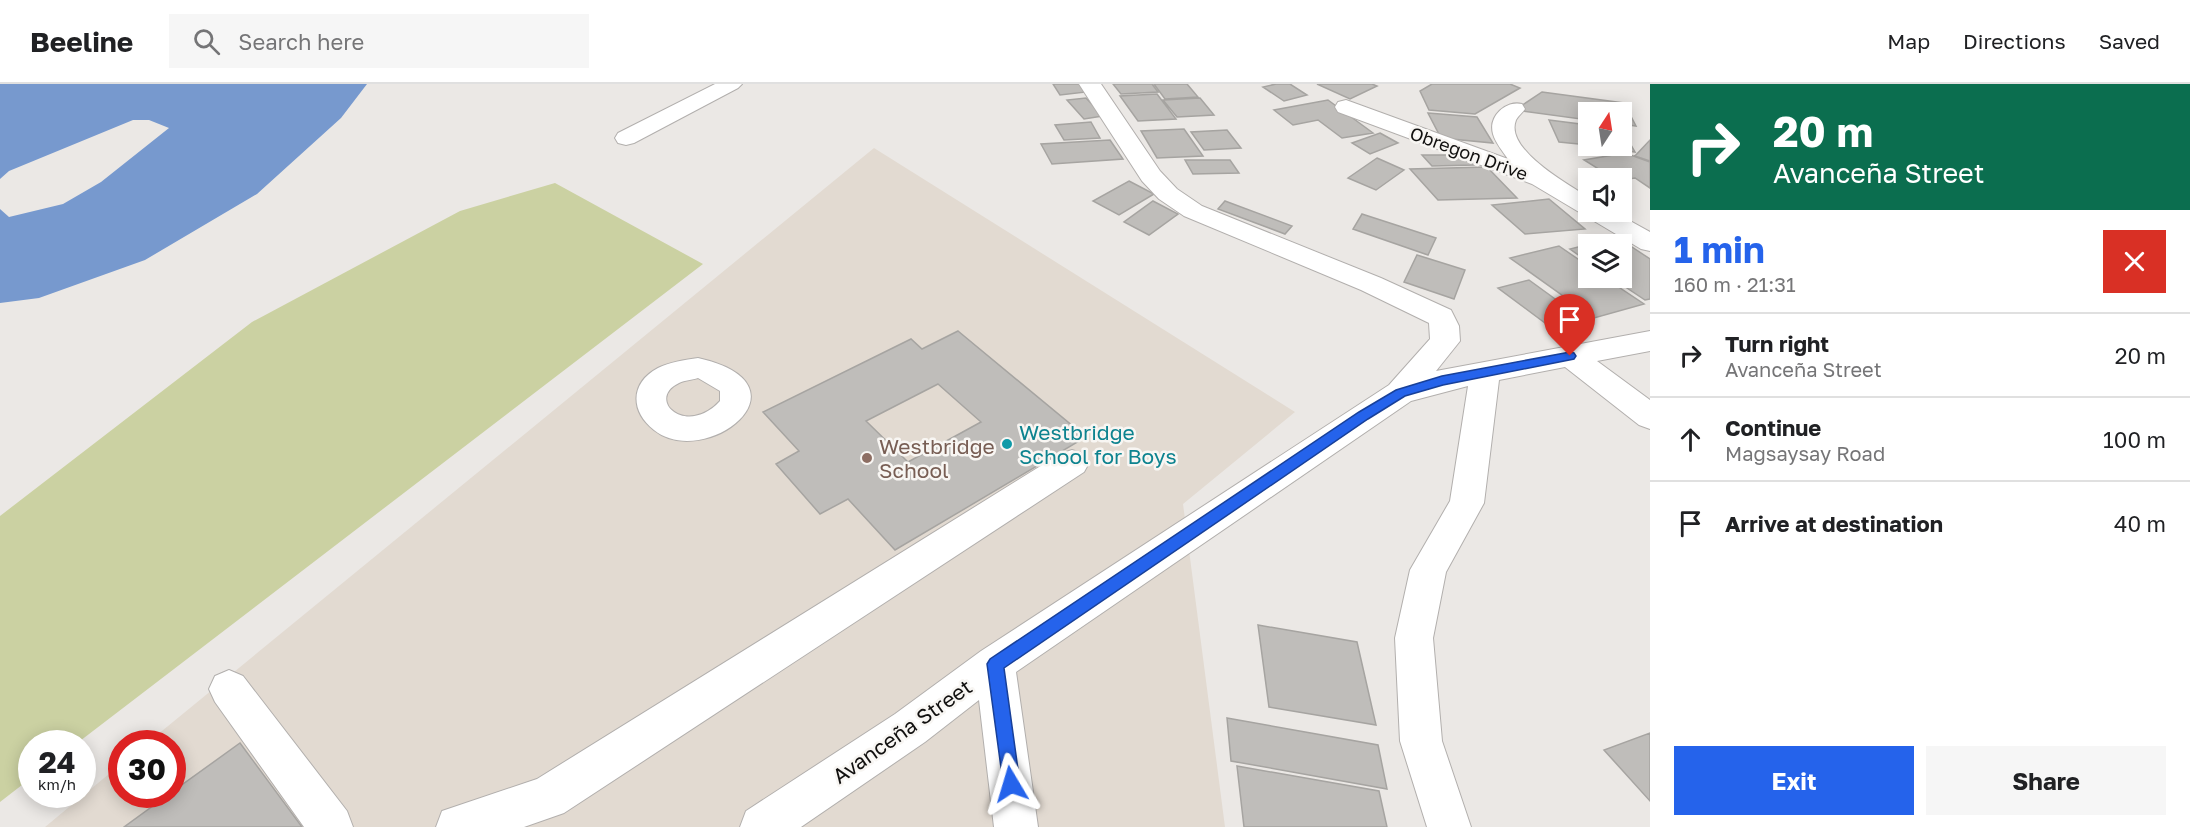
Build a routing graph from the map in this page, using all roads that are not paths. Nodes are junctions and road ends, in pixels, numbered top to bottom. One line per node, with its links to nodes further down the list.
1 (730, 84): 5 (street)
2 (1090, 84): 13 (street)
3 (1346, 107): 6 (street, Obregon Drive)
4 (1514, 109): 6 (street)
5 (626, 138)
6 (1541, 179): 7 (street, Obregon Drive)
7 (1578, 201)
8 (1613, 222): 9 (street)
9 (1650, 243)
10 (1650, 341): 11 (street)
11 (1570, 356): 12 (street); 14 (street)
12 (1485, 372): 13 (street); 23 (street)
13 (1400, 393): 16 (street, Avanceña Street)
14 (1650, 417)
15 (1072, 463): 18 (street)
16 (995, 664): 21 (street, Avanceña Street); 22 (street)
17 (229, 689): 19 (street)
18 (539, 812): 20 (street)
19 (331, 827)
20 (458, 827)
21 (762, 827)
22 (1016, 827)
23 (1449, 827)

